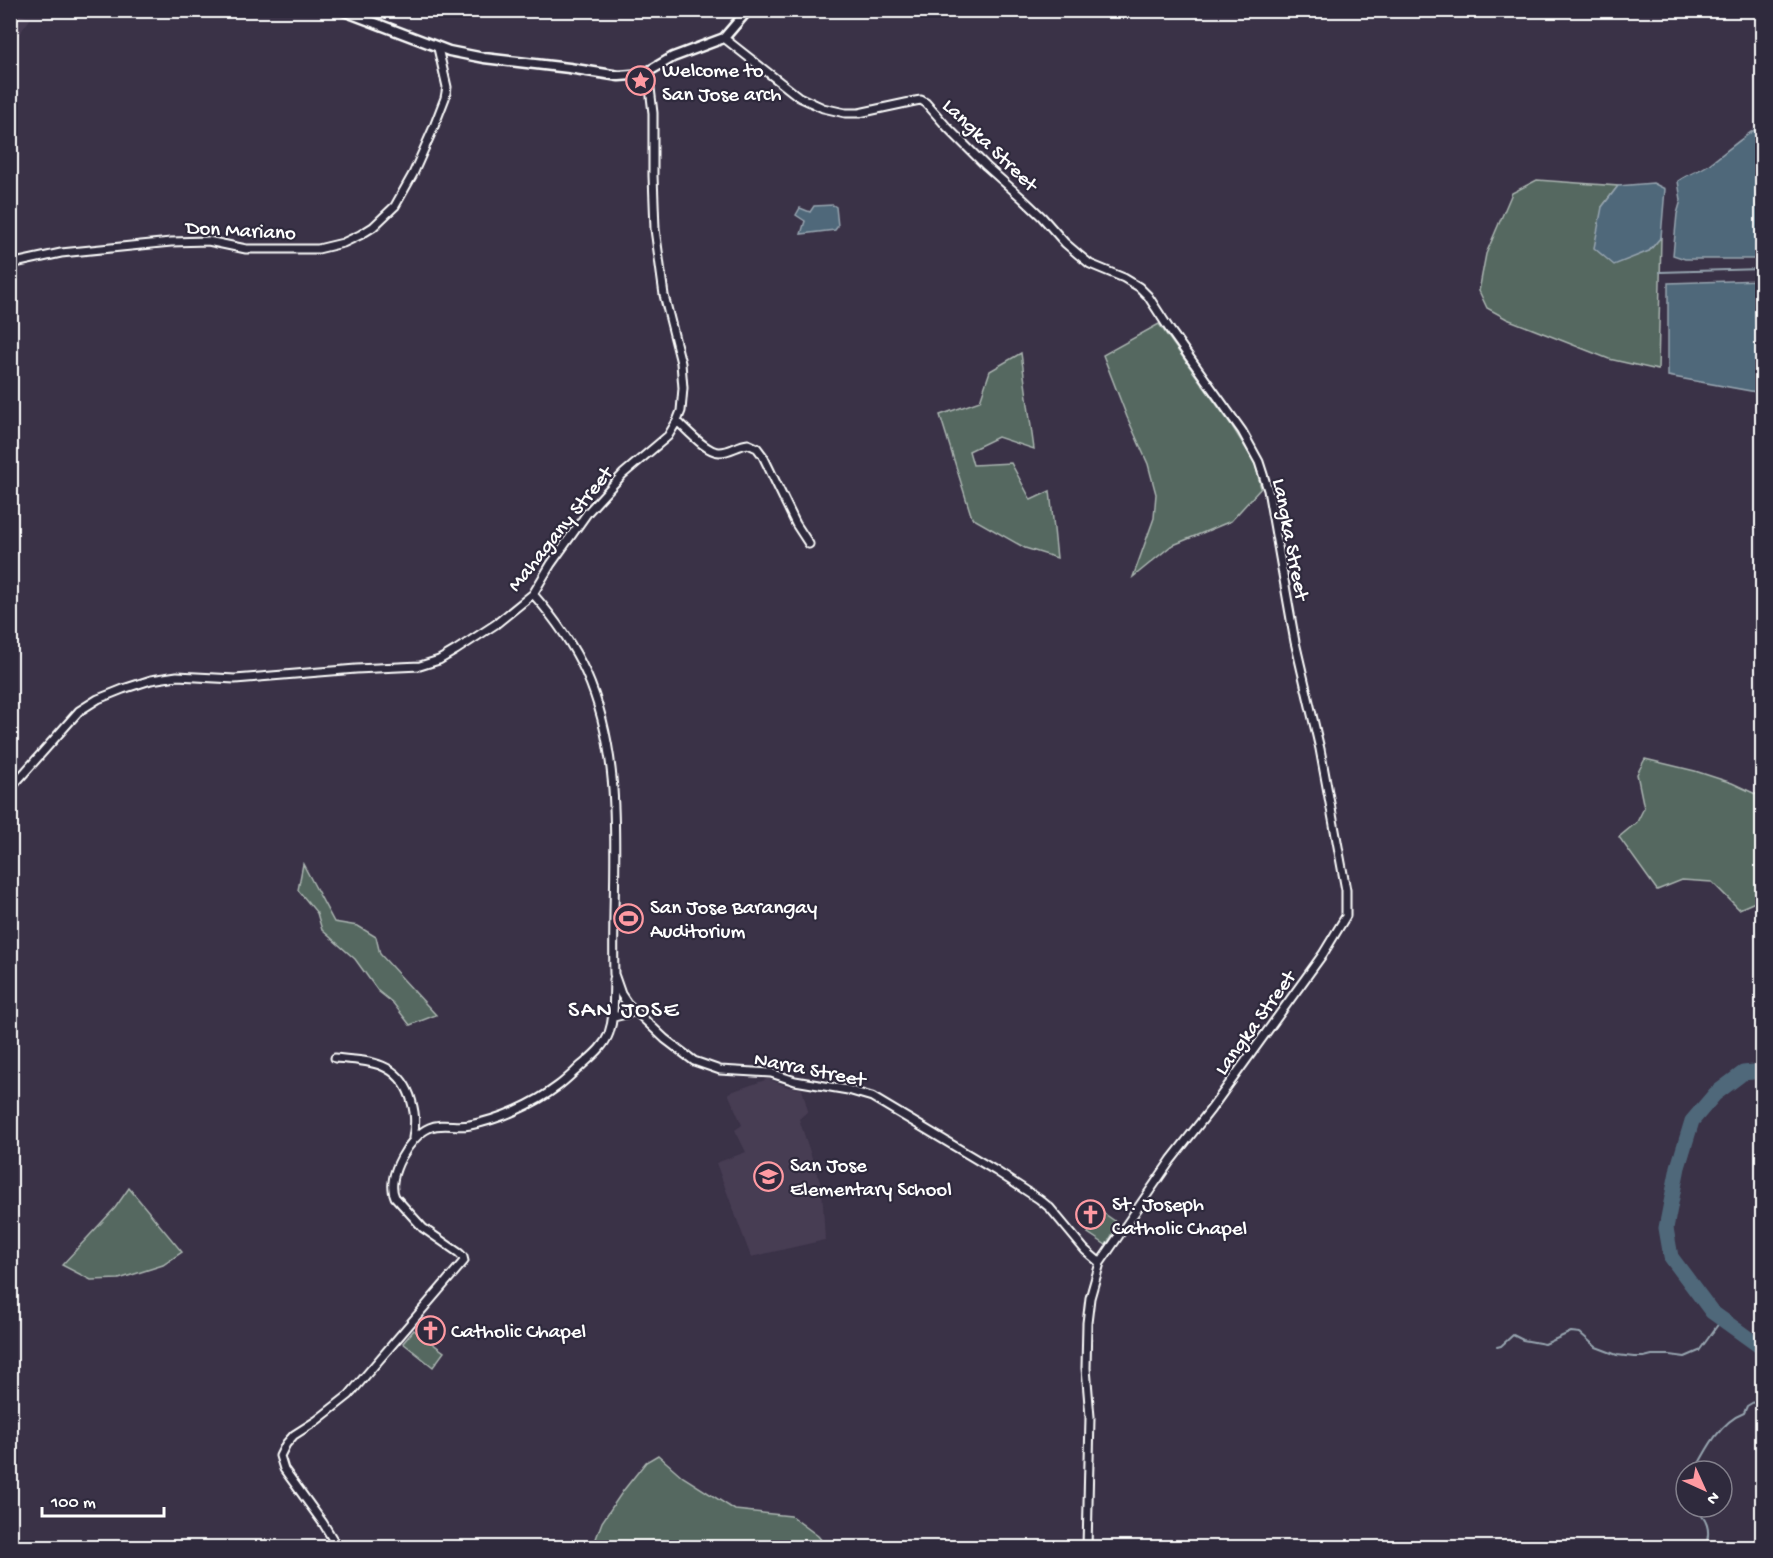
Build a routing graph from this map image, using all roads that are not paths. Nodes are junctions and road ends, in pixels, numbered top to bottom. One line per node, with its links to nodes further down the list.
1 (341, 10): 4 (street)
2 (748, 10): 3 (street)
3 (724, 38): 5 (street); 16 (street, Langka Street)
4 (438, 48): 5 (street); 6 (street, Don Mariano)
5 (644, 74): 7 (street, Mahagany Street)
6 (10, 264)
7 (677, 421): 8 (street); 9 (street, Mahagany Street)
8 (809, 544)
9 (533, 594): 10 (street, Mahagany Street); 11 (street, Narra Street)
10 (10, 789)
11 (614, 974): 12 (street, Narra Street); 13 (street)
12 (634, 1011): 13 (street); 16 (street, Narra Street)
13 (614, 1017): 15 (street)
14 (335, 1058): 15 (street)
15 (413, 1140): 17 (street)
16 (1100, 1263): 18 (street)
17 (338, 1548)
18 (1087, 1548)

